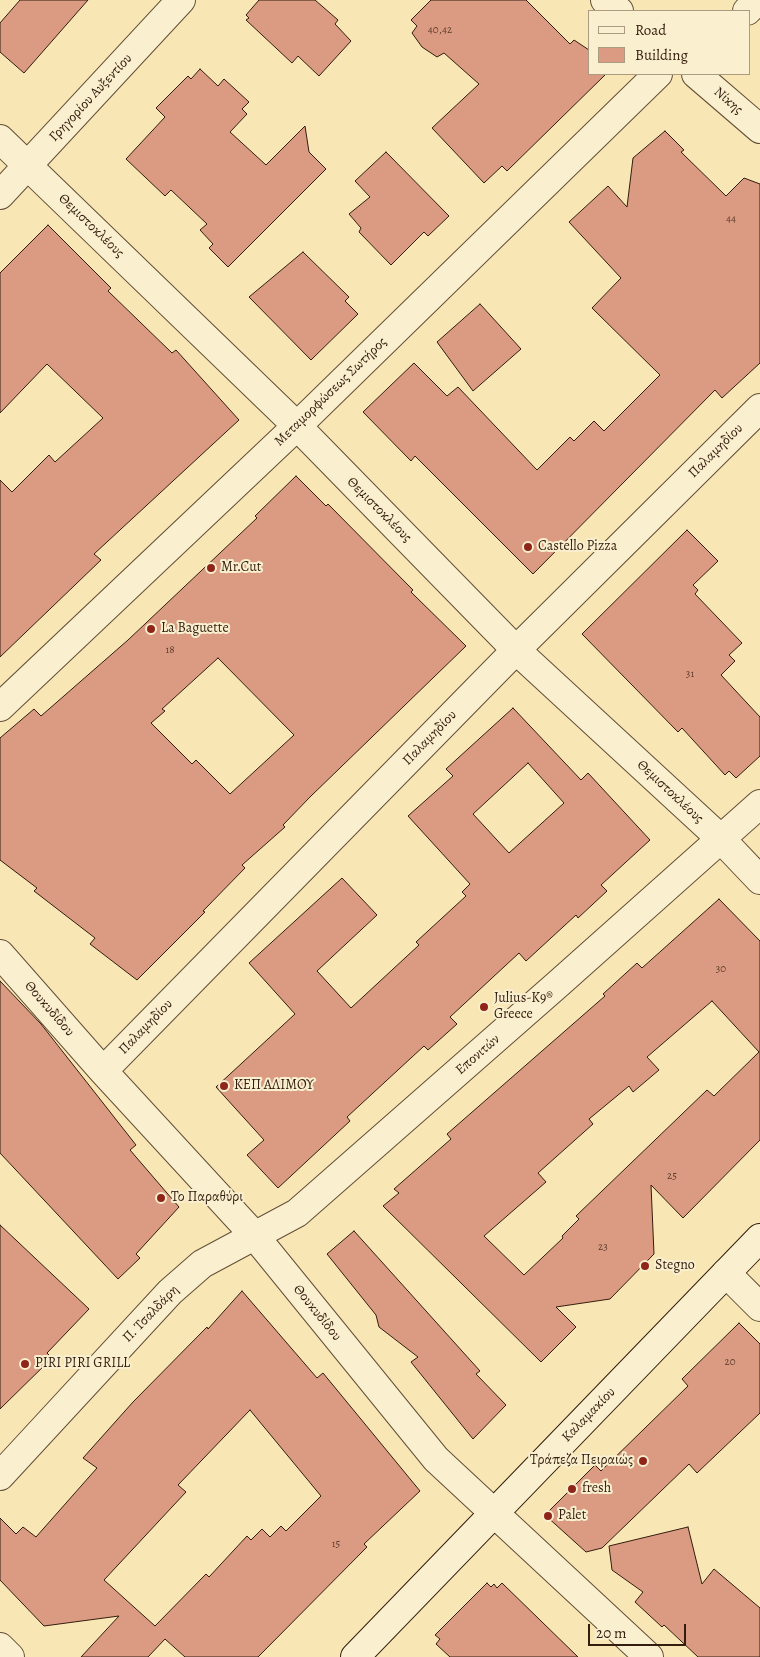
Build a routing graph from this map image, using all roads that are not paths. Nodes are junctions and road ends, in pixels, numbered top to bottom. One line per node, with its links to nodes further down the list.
1 (181, 0): 10 (street, Γρηγορίου Αυξεντίου)
2 (604, 0): 4 (street)
3 (758, 0): 5 (street)
4 (618, 10)
5 (748, 10)
6 (657, 75): 13 (street, Μεταμορφώσεως Σωτήρος)
7 (697, 75): 8 (street, Νίκης)
8 (760, 129)
9 (0, 140): 10 (street, Θεμιστοκλέους)
10 (28, 165): 11 (street, Γρηγορίου Αυξεντίου); 13 (street, Θεμιστοκλέους)
11 (0, 196)
12 (760, 408): 14 (street, Παλαμηδίου)
13 (296, 426): 14 (street, Θεμιστοκλέους); 15 (street, Μεταμορφώσεως Σωτήρος)
14 (516, 650): 17 (street, Θεμιστοκλέους); 20 (street, Παλαμηδίου)
15 (0, 707)
16 (760, 804): 17 (street, Επονιτών)
17 (721, 839): 18 (street, Θεμιστοκλέους); 21 (street, Επονιτών)
18 (760, 880)
19 (0, 954): 20 (street, Θουκυδίδου)
20 (103, 1071): 21 (street, Θουκυδίδου)
21 (254, 1235): 25 (street, Π. Τσαλδάρη); 26 (street, Θουκυδίδου)
22 (760, 1238): 23 (street, Καλαμακίου)
23 (726, 1273): 24 (street); 26 (street, Καλαμακίου)
24 (760, 1307)
25 (0, 1476)
26 (494, 1513): 29 (street, Καλαμακίου); 30 (street, Θουκυδίδου)
27 (0, 1648): 28 (street)
28 (10, 1657)
29 (355, 1657)
30 (649, 1657)

